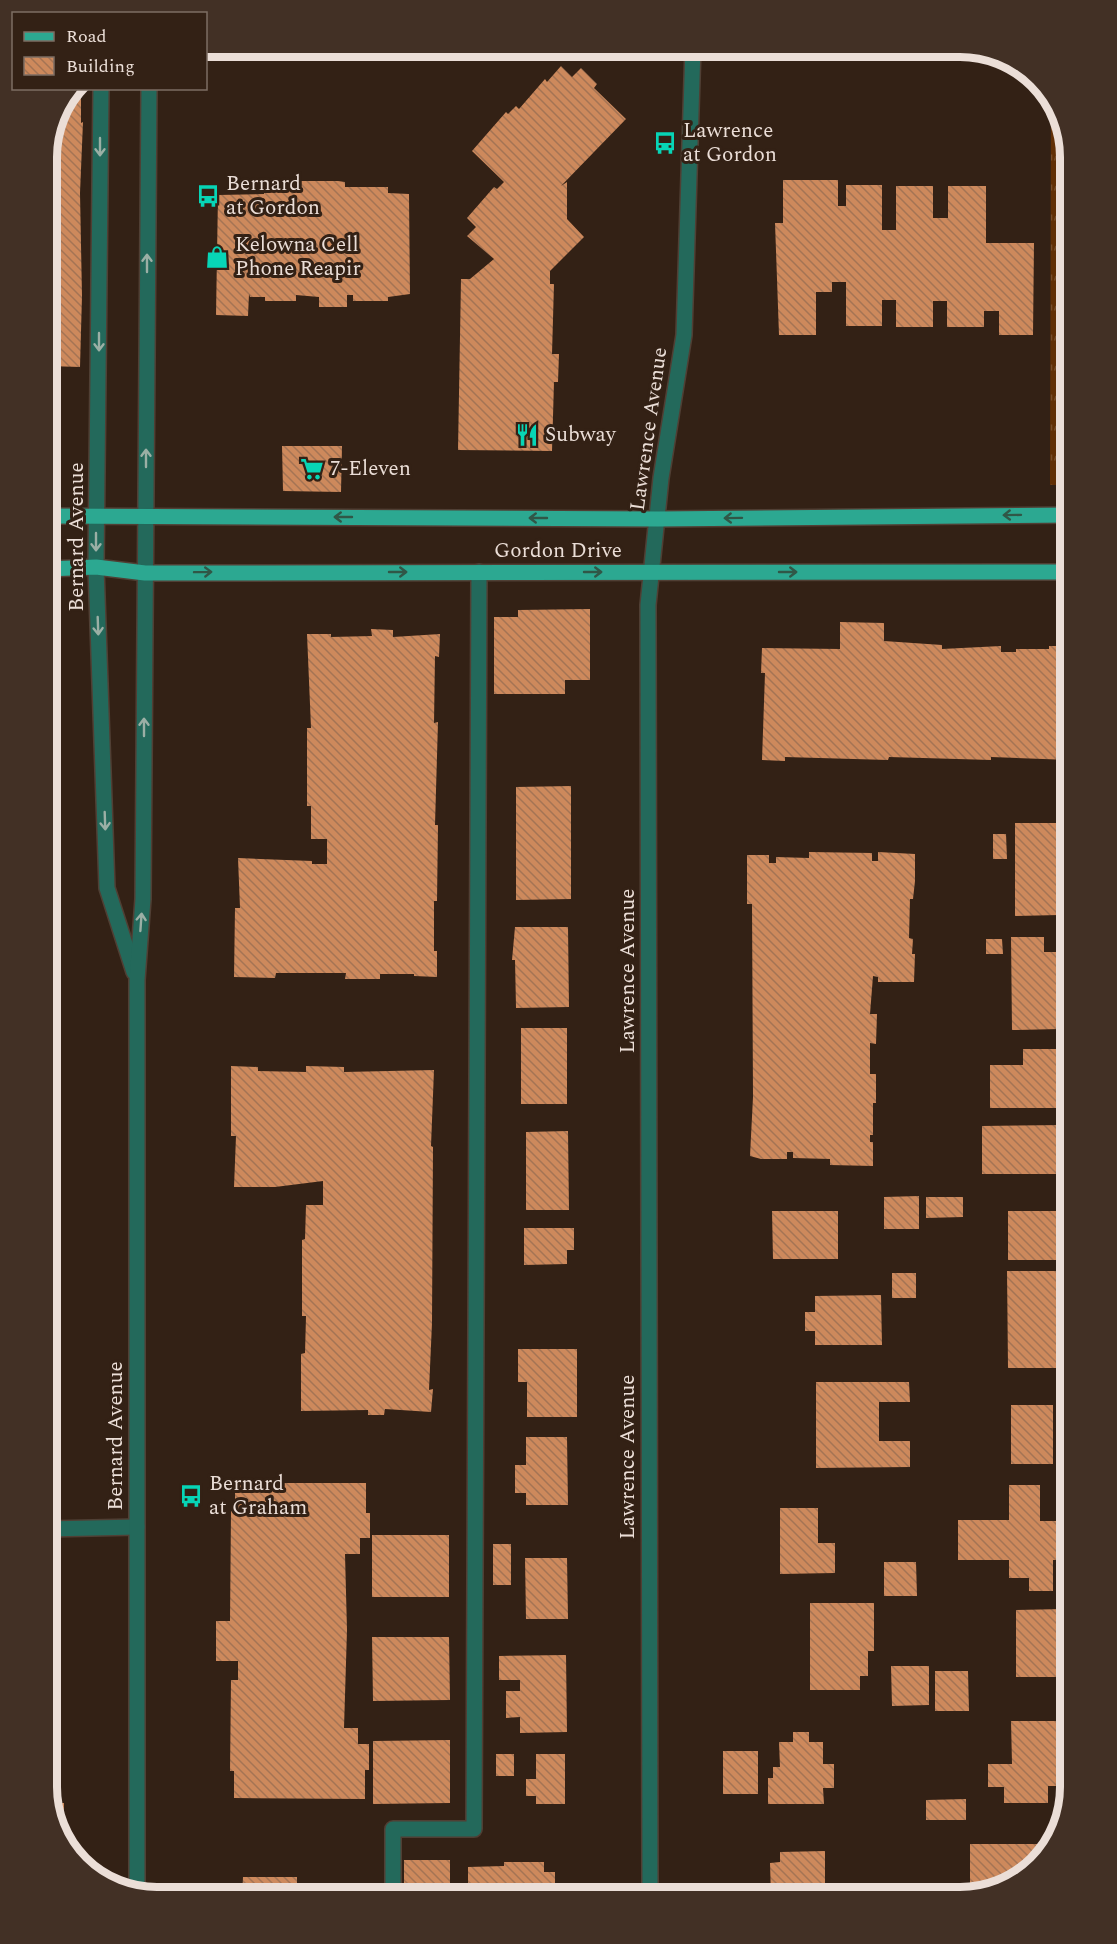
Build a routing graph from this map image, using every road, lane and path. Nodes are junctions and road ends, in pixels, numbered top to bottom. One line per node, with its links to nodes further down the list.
1 (693, 57): 8 (street, Lawrence Avenue)
2 (101, 90): 6 (street, Bernard Avenue, one-way to 6)
3 (149, 90): 7 (street, Bernard Avenue, one-way to 3)
4 (1060, 515): 8 (main road, Gordon Drive, one-way to 8)
5 (57, 516): 6 (main road, Gordon Drive)
6 (96, 516): 7 (main road, Gordon Drive); 9 (street, Bernard Avenue, one-way to 9)
7 (146, 517): 8 (main road, Gordon Drive, one-way to 7); 14 (street, Bernard Avenue)
8 (658, 519): 12 (street, Lawrence Avenue)
9 (96, 567): 10 (main road, Gordon Drive); 14 (main road, Gordon Drive); 15 (street, Bernard Avenue, one-way to 15)
10 (57, 568)
11 (479, 572): 12 (main road, Gordon Drive, one-way to 12); 14 (main road, Gordon Drive, one-way to 11); 19 (street)
12 (651, 572): 13 (main road, Gordon Drive, one-way to 13); 20 (street, Lawrence Avenue)
13 (1060, 572)
14 (145, 573): 15 (street, Bernard Avenue, one-way to 14)
15 (137, 980): 16 (street, Bernard Avenue)
16 (137, 1527): 17 (street); 18 (street, Bernard Avenue)
17 (57, 1529)
18 (137, 1885)
19 (393, 1887)
20 (650, 1887)

